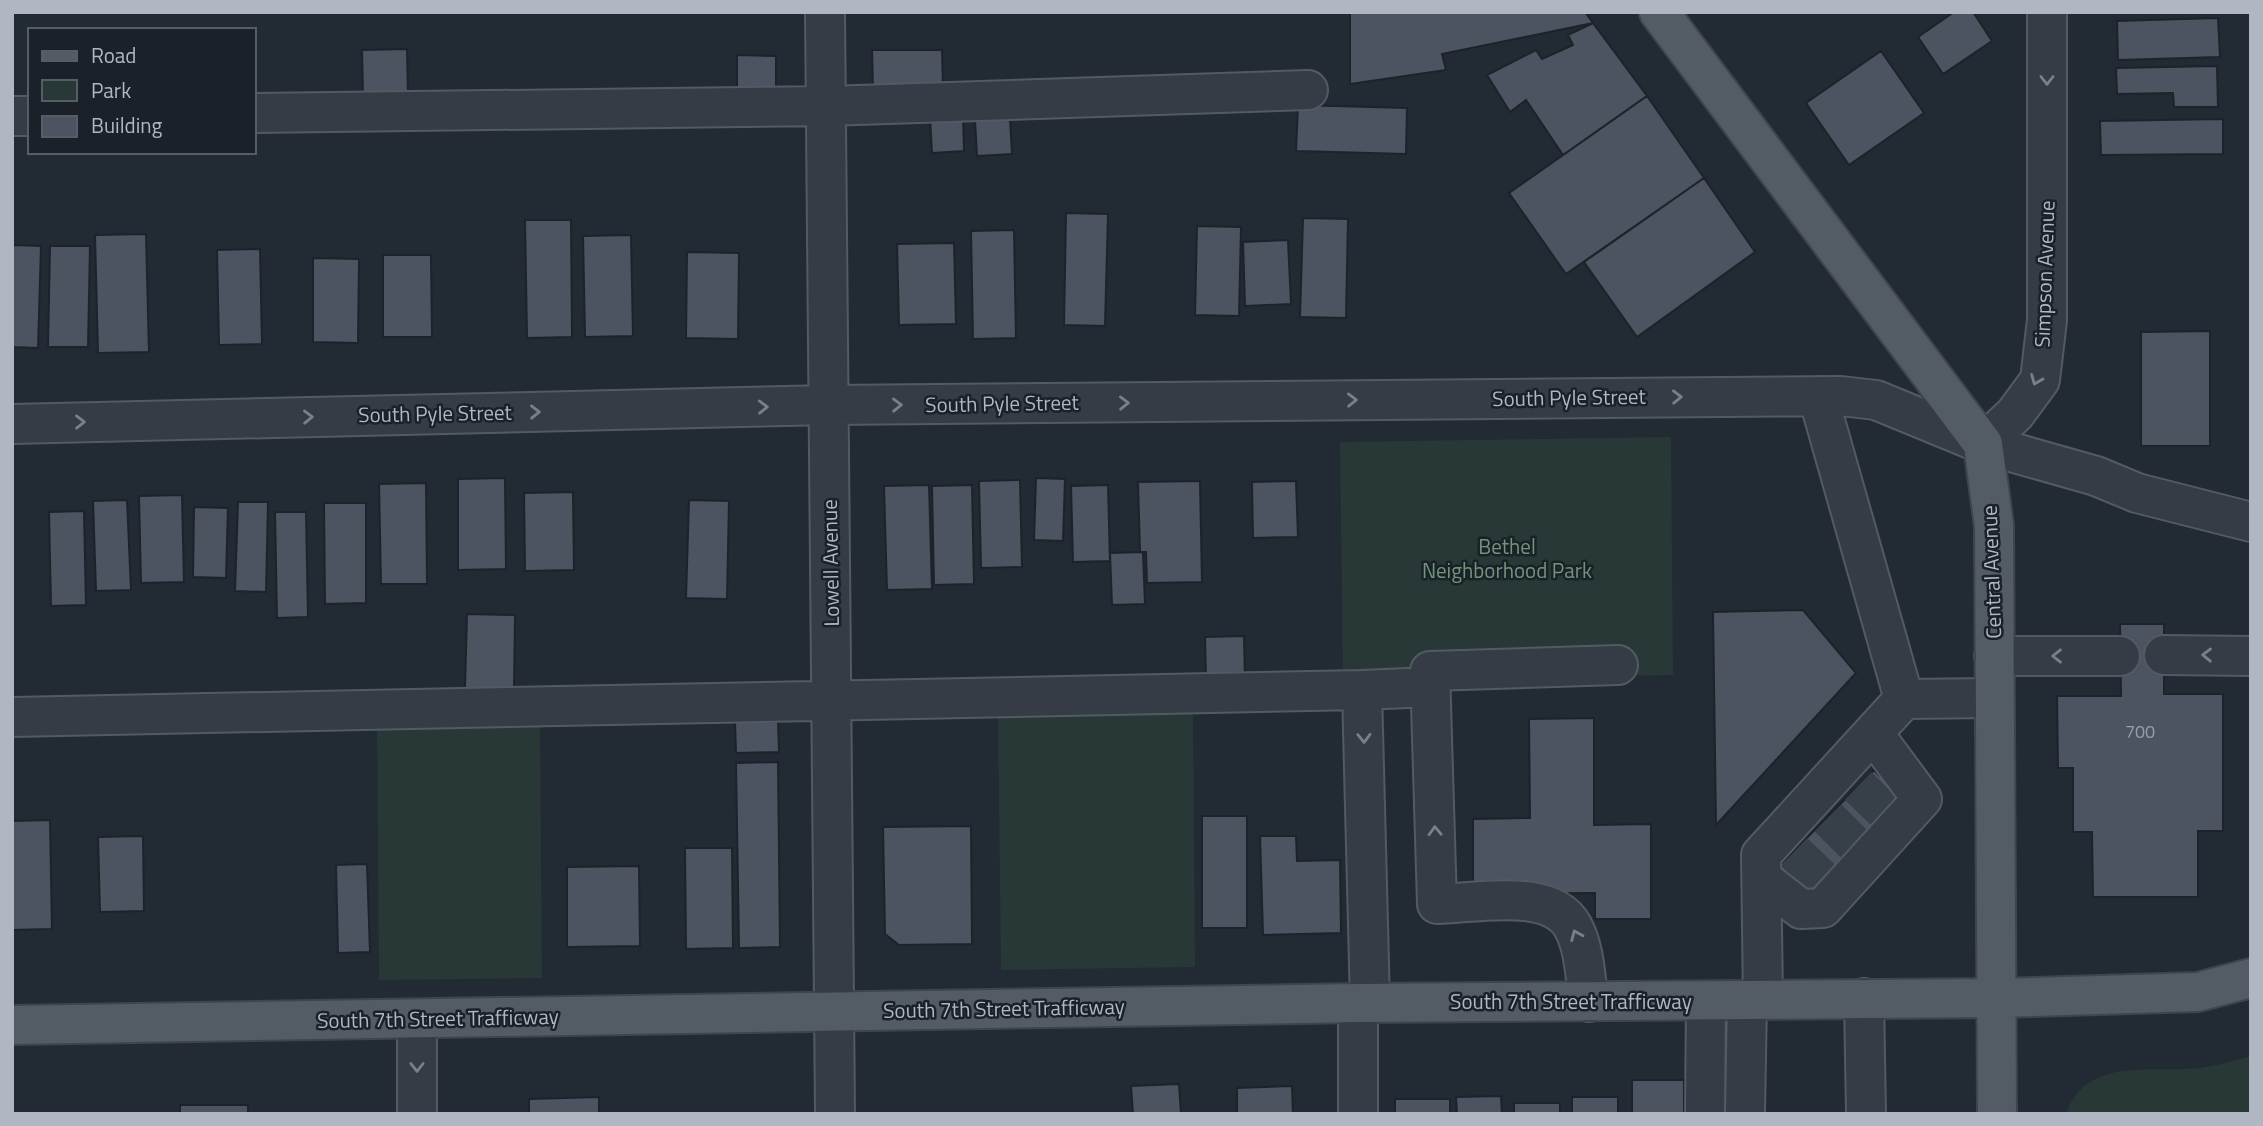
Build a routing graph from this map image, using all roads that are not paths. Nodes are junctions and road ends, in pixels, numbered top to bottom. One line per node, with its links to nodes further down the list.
1 (825, 12): 5 (street, Lowell Avenue)
2 (1659, 12): 10 (main road, Central Avenue)
3 (2047, 12): 10 (street, Simpson Avenue, one-way to 10)
4 (1308, 90): 5 (street)
5 (827, 106): 6 (street); 8 (street, Lowell Avenue)
6 (256, 113)
7 (1818, 396): 8 (street, South Pyle Street, one-way to 7); 10 (street, South Pyle Street); 20 (street)
8 (829, 405): 9 (street, South Pyle Street, one-way to 8); 21 (street, Lowell Avenue)
9 (12, 424)
10 (1983, 444): 11 (street); 13 (main road, Central Avenue)
11 (2251, 522)
12 (2164, 655): 15 (street, one-way to 12)
13 (1994, 656): 14 (street, one-way to 13); 19 (main road, Central Avenue)
14 (2120, 656)
15 (2251, 656)
16 (1618, 665): 17 (street)
17 (1431, 687): 18 (street); 30 (street, one-way to 17)
18 (1362, 690): 21 (street); 31 (street, one-way to 31)
19 (1994, 698): 20 (street); 27 (main road, Central Avenue)
20 (1904, 699): 23 (street)
21 (833, 702): 22 (street); 32 (street, Lowell Avenue)
22 (12, 717)
23 (1873, 733): 24 (street); 24 (street)
24 (1762, 880): 28 (street)
25 (2251, 978): 27 (main road, South 7th Street Trafficway)
26 (1864, 998): 27 (main road, South 7th Street Trafficway); 28 (main road, South 7th Street Trafficway); 40 (street)
27 (1997, 998): 41 (main road, Central Avenue)
28 (1755, 1000): 29 (main road, South 7th Street Trafficway); 39 (street)
29 (1706, 1001): 30 (main road, South 7th Street Trafficway); 38 (street)
30 (1588, 1002): 31 (main road, South 7th Street Trafficway)
31 (1364, 1003): 32 (main road, South 7th Street Trafficway); 37 (street)
32 (835, 1013): 33 (main road, South 7th Street Trafficway); 36 (street, Lowell Avenue)
33 (416, 1020): 34 (main road, South 7th Street Trafficway); 35 (street, one-way to 35)
34 (12, 1024)
35 (416, 1114)
36 (835, 1114)
37 (1358, 1114)
38 (1705, 1114)
39 (1745, 1114)
40 (1866, 1114)
41 (1997, 1114)

